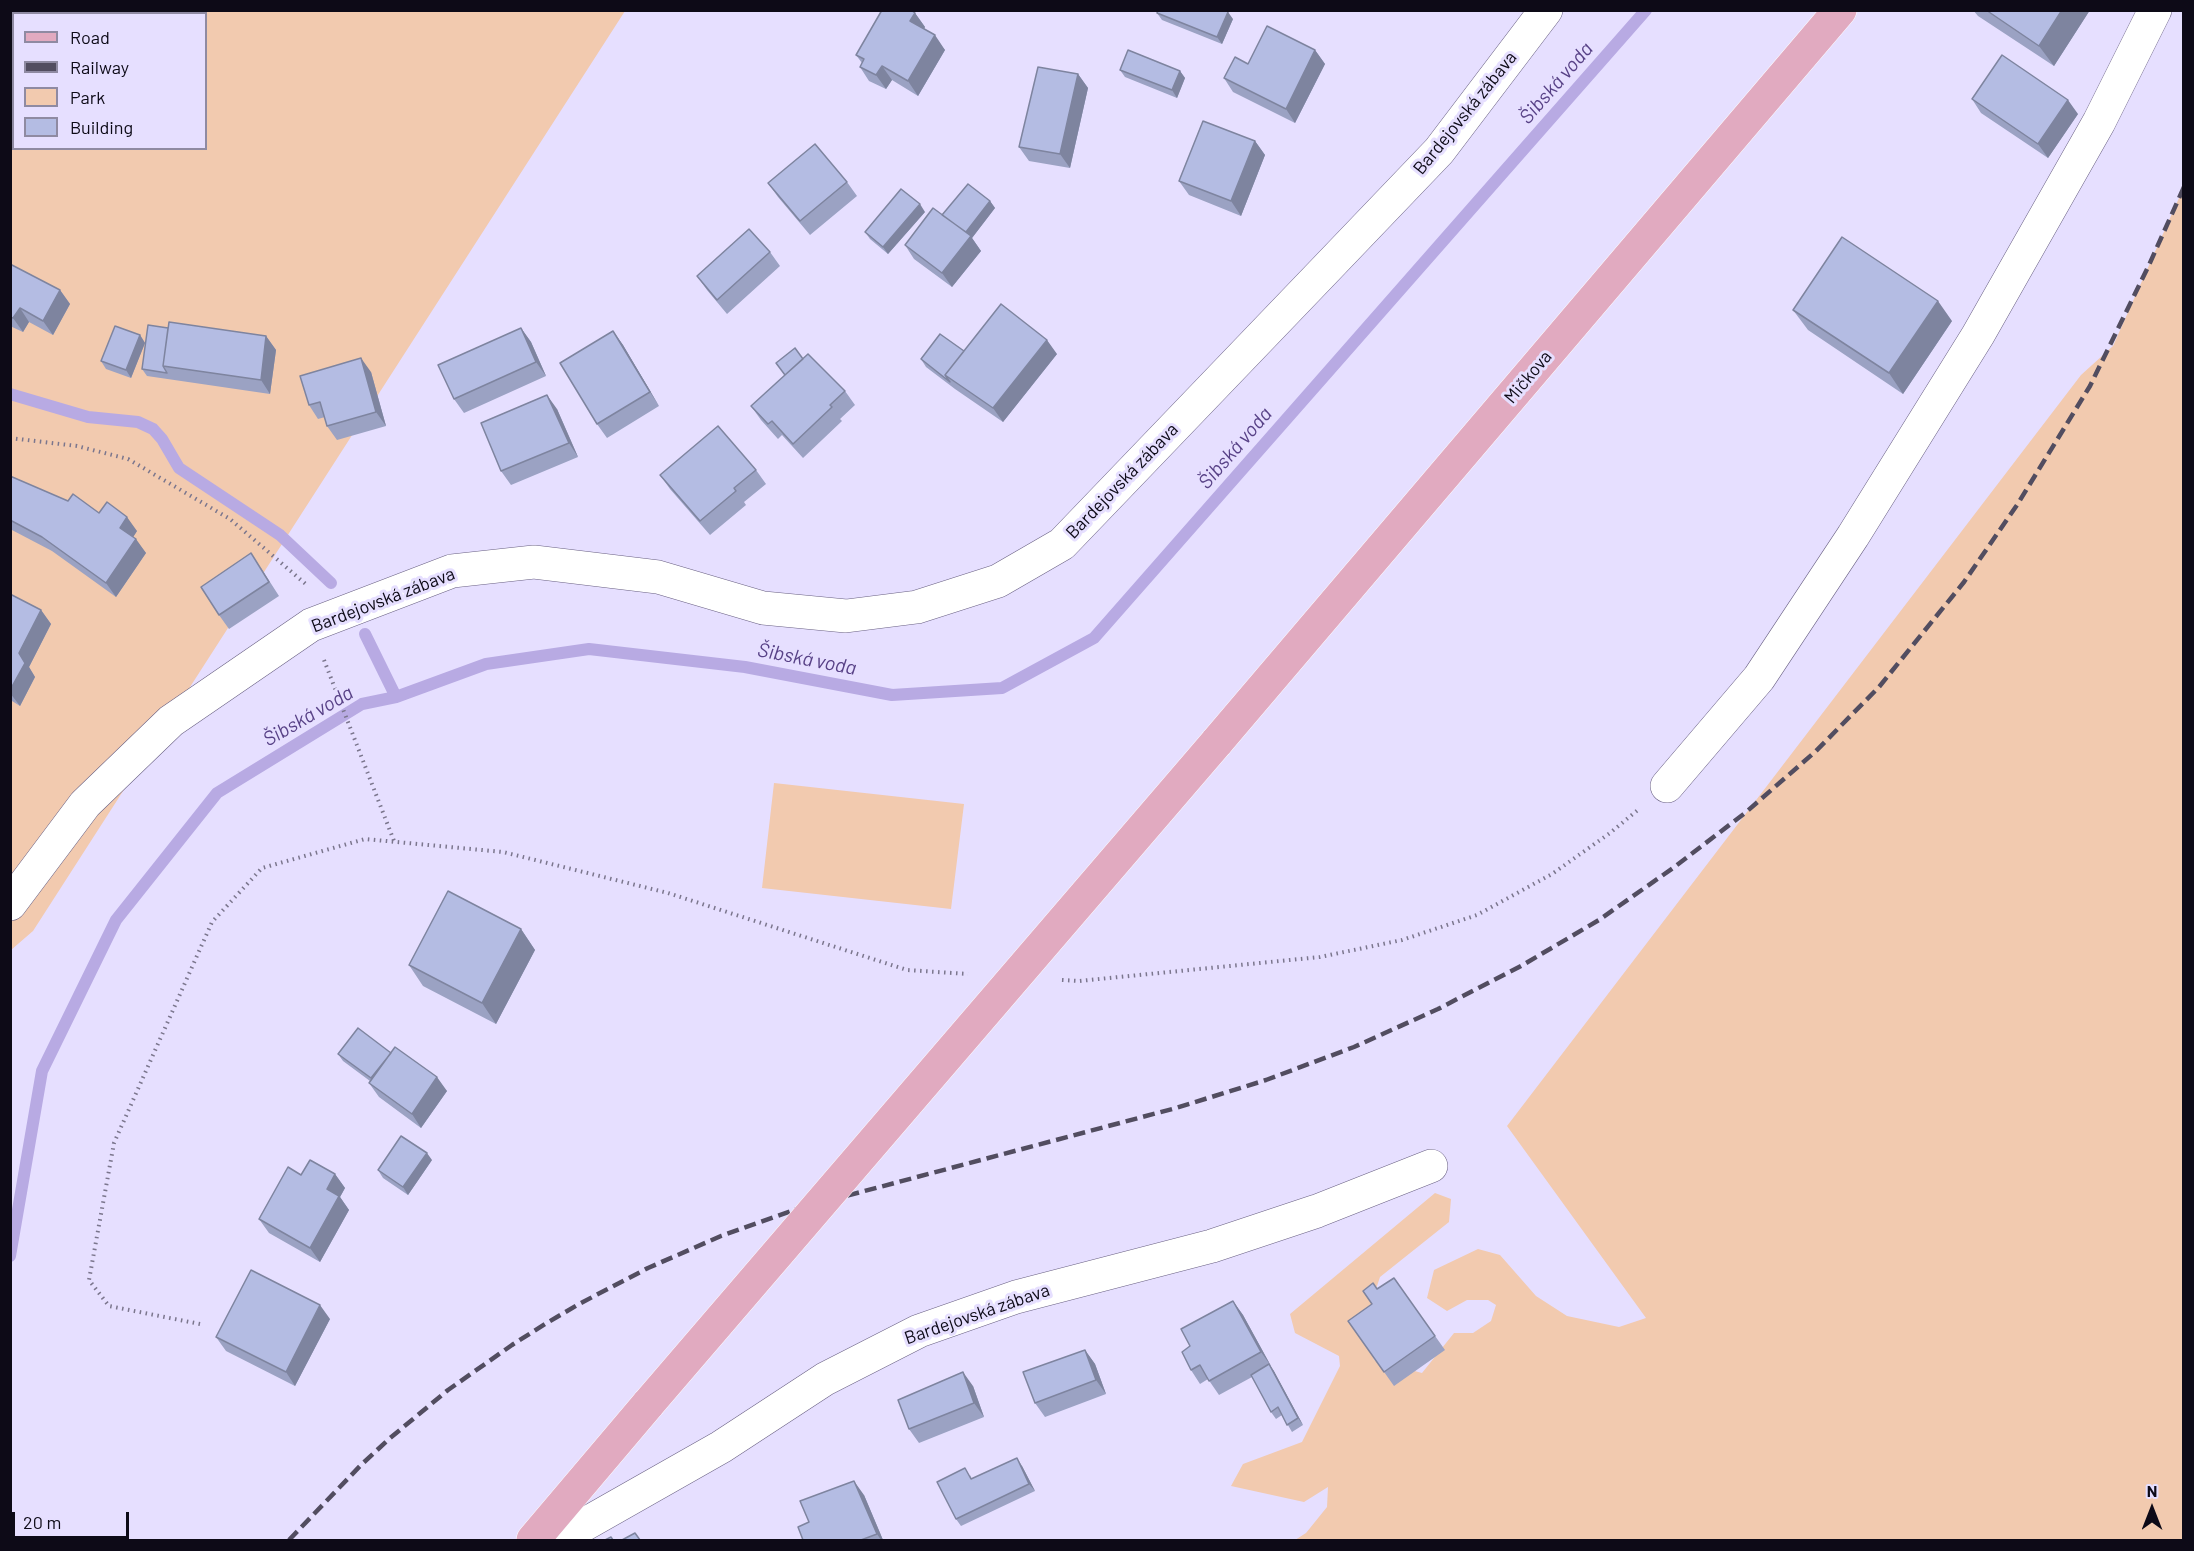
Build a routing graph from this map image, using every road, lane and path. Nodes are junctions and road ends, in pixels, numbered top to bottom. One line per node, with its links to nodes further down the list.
1 (1546, 10): 5 (street, Bardejovská zábava)
2 (1840, 10): 13 (main road, Mičkova, bridge)
3 (2155, 10): 6 (street)
4 (10, 438): 5 (path)
5 (321, 621): 7 (path); 8 (street, Bardejovská zábava)
6 (1667, 786): 10 (path)
7 (394, 841): 9 (path); 12 (path)
8 (10, 904)
9 (976, 975)
10 (1056, 980)
11 (1431, 1166): 14 (street, Bardejovská zábava)
12 (200, 1324)
13 (533, 1540)
14 (557, 1540)

